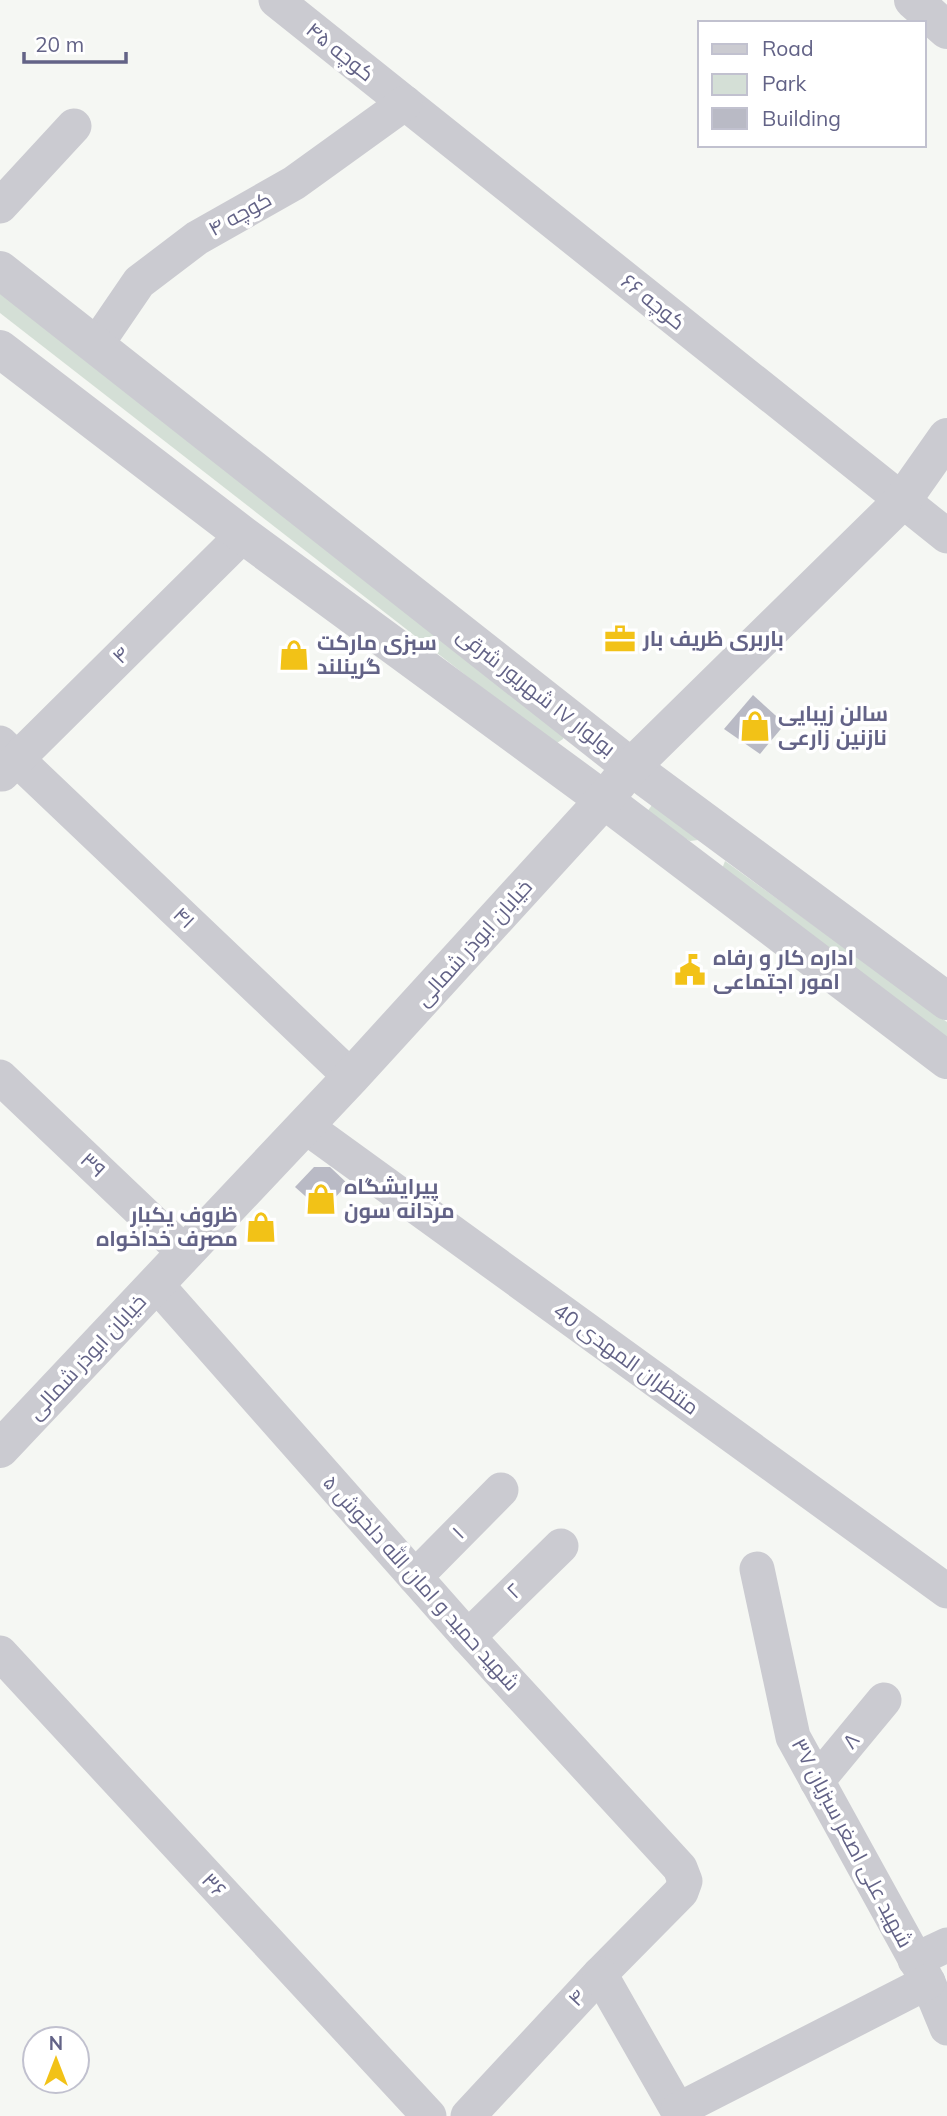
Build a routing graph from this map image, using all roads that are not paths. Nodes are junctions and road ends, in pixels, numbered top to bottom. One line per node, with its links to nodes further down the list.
1 (276, 0): 4 (street, کوچه ۴۵)
2 (913, 0): 3 (street)
3 (947, 30)
4 (405, 103): 8 (street, کوچه ۴); 11 (street, کوچه ۶۶)
5 (74, 126): 6 (street)
6 (0, 206)
7 (0, 270): 8 (street, بولوار ۱۷ شهریور شرقی)
8 (96, 345): 15 (street, بولوار ۱۷ شهریور شرقی)
9 (0, 349): 12 (street)
10 (947, 437): 11 (street, خیابان ابوذر شمالی)
11 (902, 501): 13 (street, کوچه ۶۶); 15 (street, خیابان ابوذر شمالی)
12 (243, 535): 14 (street, ۴); 16 (street)
13 (947, 536)
14 (5, 759): 22 (street, ۴۱)
15 (631, 767): 16 (street, خیابان ابوذر شمالی); 17 (street, بولوار ۱۷ شهریور شرقی)
16 (604, 800): 18 (street); 22 (street, خیابان ابوذر شمالی)
17 (723, 835): 18 (street); 19 (street, بولوار ۱۷ شهریور شرقی)
18 (698, 871): 20 (street)
19 (947, 1001)
20 (947, 1060)
21 (0, 1077): 24 (street, ۳۹)
22 (351, 1077): 23 (street, خیابان ابوذر شمالی)
23 (305, 1126): 24 (street, خیابان ابوذر شمالی); 31 (street, منتظران المهدی 40)
24 (185, 1253): 25 (street, خیابان ابوذر شمالی)
25 (156, 1284): 26 (street, خیابان ابوذر شمالی); 30 (street, شهید حمید و امان الله دلخوش ۵)
26 (0, 1449)
27 (501, 1490): 30 (street, ۱)
28 (561, 1546): 32 (street, ۲)
29 (757, 1569): 35 (street, شهید علی اصغر سبزیان ۳۷)
30 (415, 1577): 32 (street, شهید حمید و امان الله دلخوش ۵)
31 (947, 1591)
32 (468, 1637): 36 (street, شهید حمید و امان الله دلخوش ۵)
33 (0, 1653): 42 (street, ۳۶)
34 (884, 1700): 35 (street, ۸)
35 (817, 1782): 38 (street, شهید علی اصغر سبزیان ۳۷)
36 (685, 1881): 39 (street, ۴)
37 (947, 1945): 38 (street)
38 (922, 1971): 40 (street, شهید علی اصغر سبزیان ۳۷); 41 (street)
39 (600, 1974): 41 (street); 43 (street, ۴)
40 (947, 2028)
41 (680, 2113)
42 (429, 2116)
43 (468, 2116)

